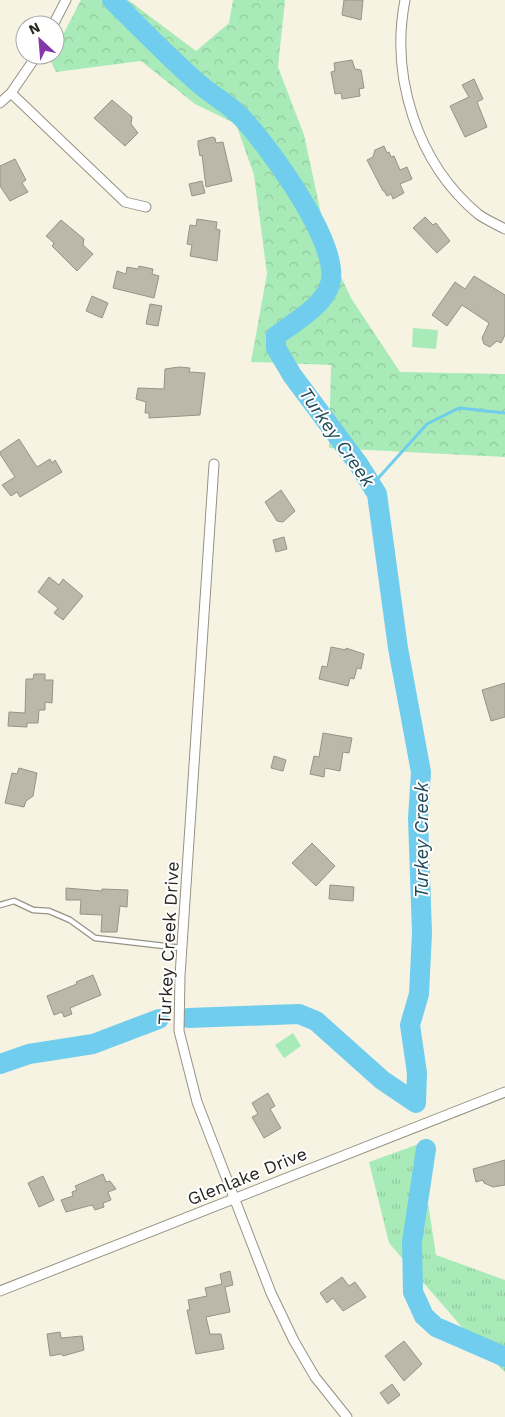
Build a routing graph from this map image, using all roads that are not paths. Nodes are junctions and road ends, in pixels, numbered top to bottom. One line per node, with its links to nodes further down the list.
1 (66, 0): 3 (street)
2 (405, 0): 8 (street)
3 (58, 15)
4 (30, 65): 5 (street)
5 (11, 93): 6 (street); 7 (street)
6 (0, 103)
7 (146, 208)
8 (505, 229)
9 (214, 464): 11 (street, Turkey Creek Drive)
10 (0, 904): 11 (lane)
11 (182, 948): 13 (street, Turkey Creek Drive)
12 (505, 1092): 13 (street, Glenlake Drive)
13 (236, 1198): 14 (street, Glenlake Drive); 15 (street, Turkey Creek Drive)
14 (0, 1291)
15 (347, 1417)

